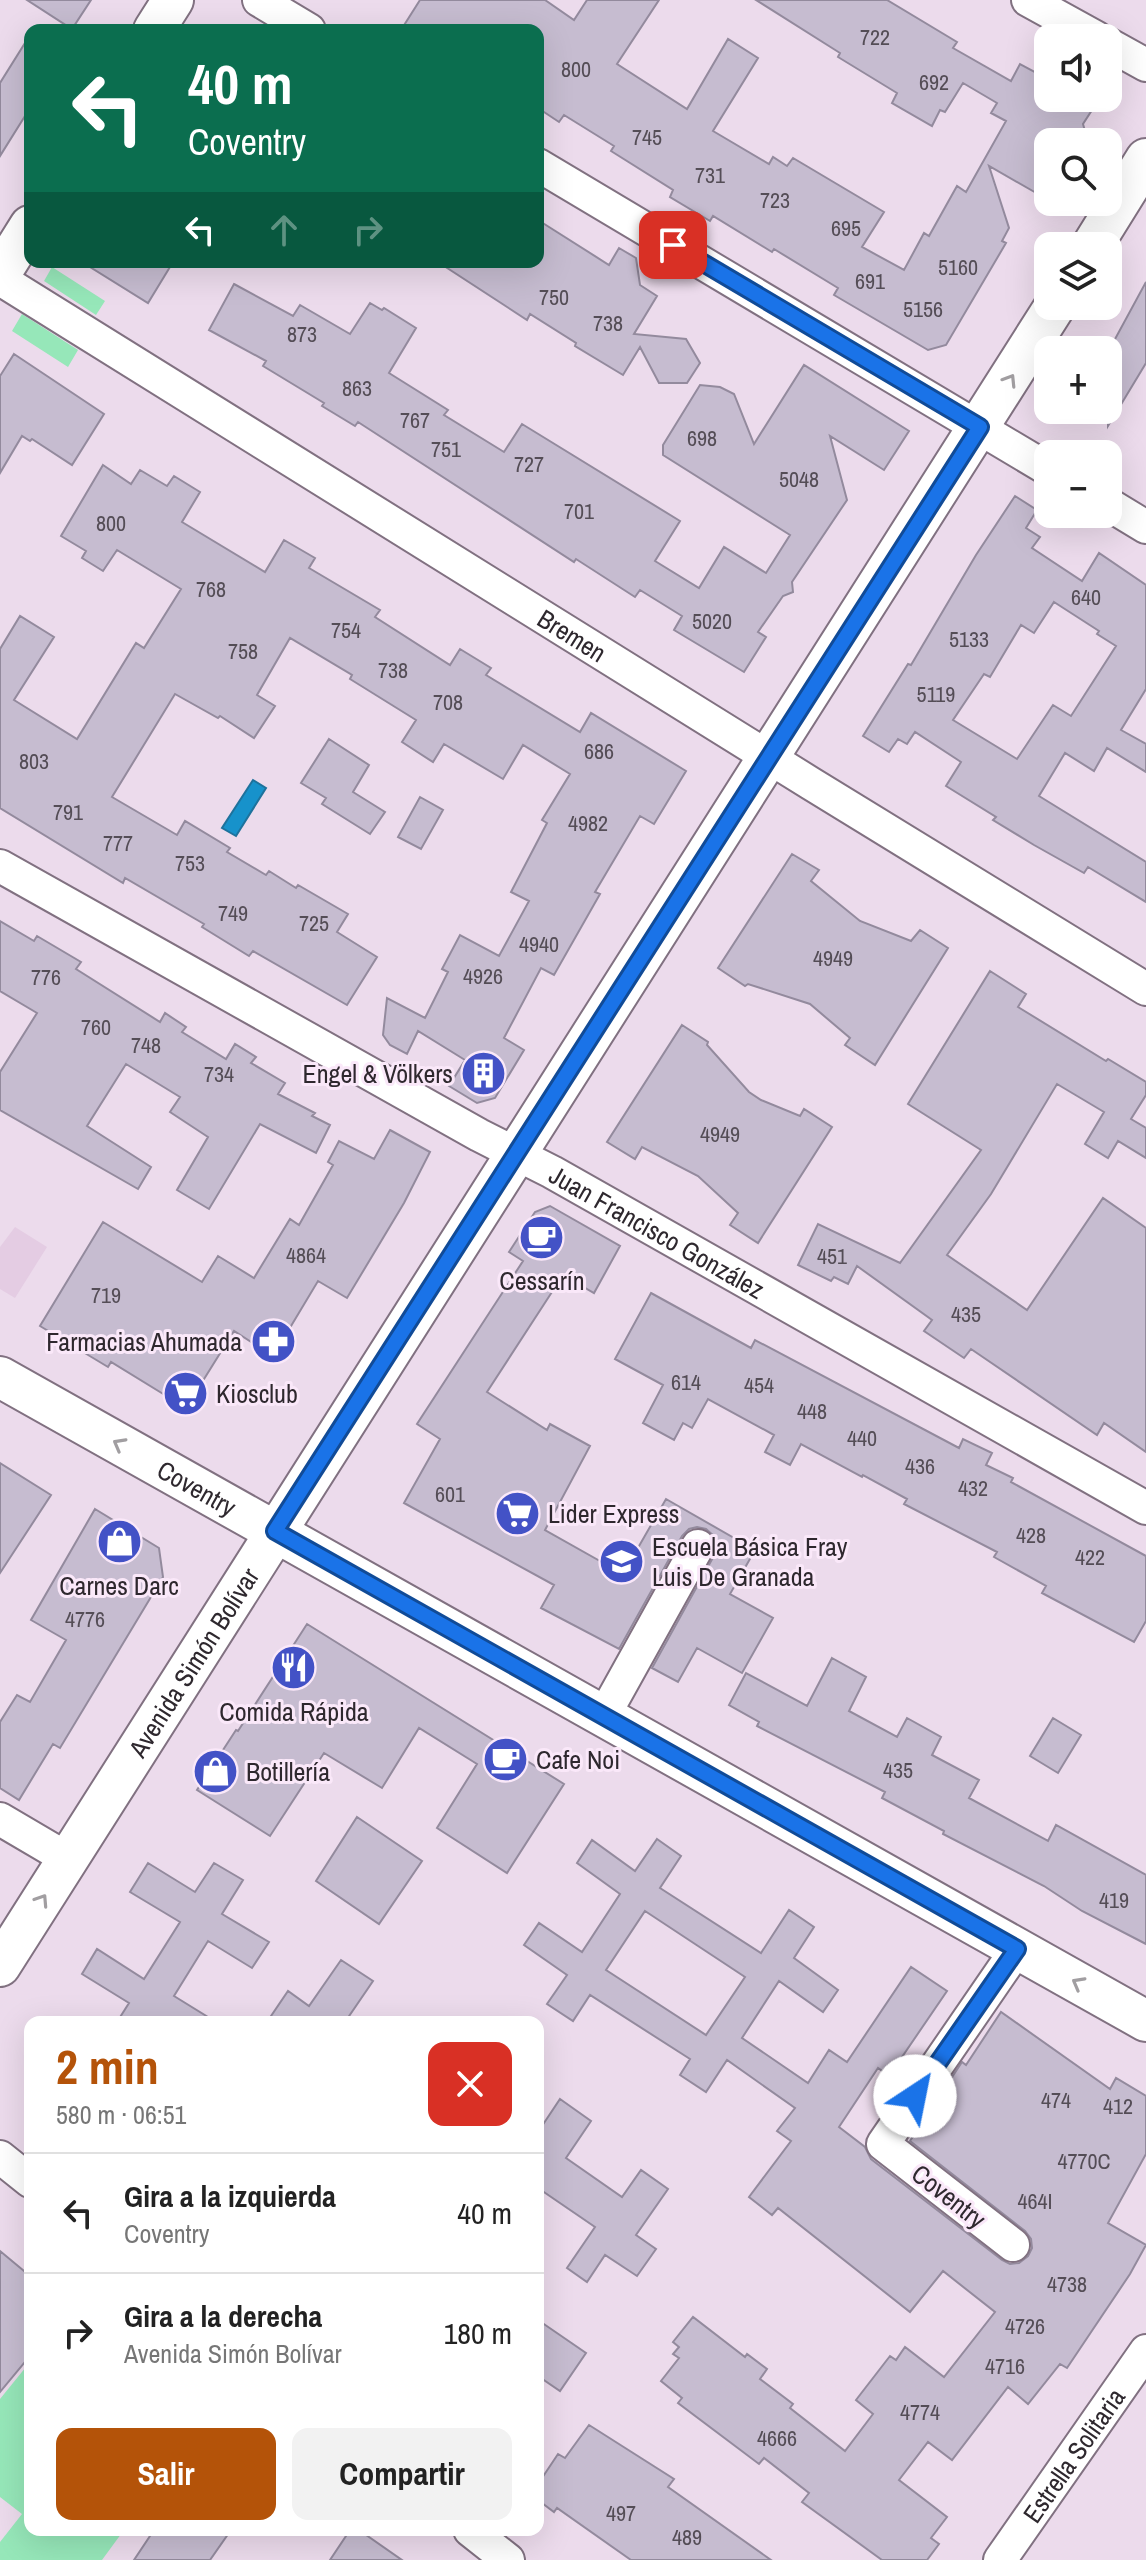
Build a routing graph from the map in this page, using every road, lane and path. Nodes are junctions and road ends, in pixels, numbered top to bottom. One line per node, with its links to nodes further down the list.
1 (173, 0): 4 (street)
2 (259, 0): 5 (street)
3 (1028, 0): 6 (street)
4 (158, 24)
5 (299, 24)
6 (1072, 24)
7 (1122, 52): 8 (street)
8 (1146, 65)
9 (1146, 159): 11 (street)
10 (544, 169): 15 (street)
11 (1101, 232)
12 (24, 236): 13 (street)
13 (0, 276): 19 (street, Bremen)
14 (1046, 320): 15 (street, Avenida Simón Bolívar, one-way to 14)
15 (980, 427): 16 (street); 19 (street, Avenida Simón Bolívar)
16 (1034, 460)
17 (1122, 512): 18 (street)
18 (1146, 527)
19 (769, 757): 21 (street, Bremen); 22 (street, Avenida Simón Bolívar)
20 (0, 866): 22 (street, Juan Francisco González)
21 (1146, 989)
22 (516, 1154): 24 (street, Juan Francisco González); 25 (street, Avenida Simón Bolívar)
23 (0, 1377): 25 (street, Coventry, one-way to 23)
24 (1146, 1508)
25 (275, 1531): 27 (street, Coventry); 29 (street, Avenida Simón Bolívar)
26 (698, 1546): 27 (street)
27 (603, 1717): 30 (street, Coventry)
28 (0, 1819): 29 (street)
29 (68, 1859): 31 (street, Avenida Simón Bolívar, one-way to 29)
30 (1017, 1949): 32 (street, Coventry, one-way to 30); 35 (street, Coventry)
31 (0, 1966)
32 (1146, 2021)
33 (0, 2157): 34 (street)
34 (24, 2176)
35 (1013, 2245)
36 (1146, 2351): 39 (street, Estrella Solitaria)
37 (478, 2536): 38 (street)
38 (508, 2560)
39 (1000, 2560)

